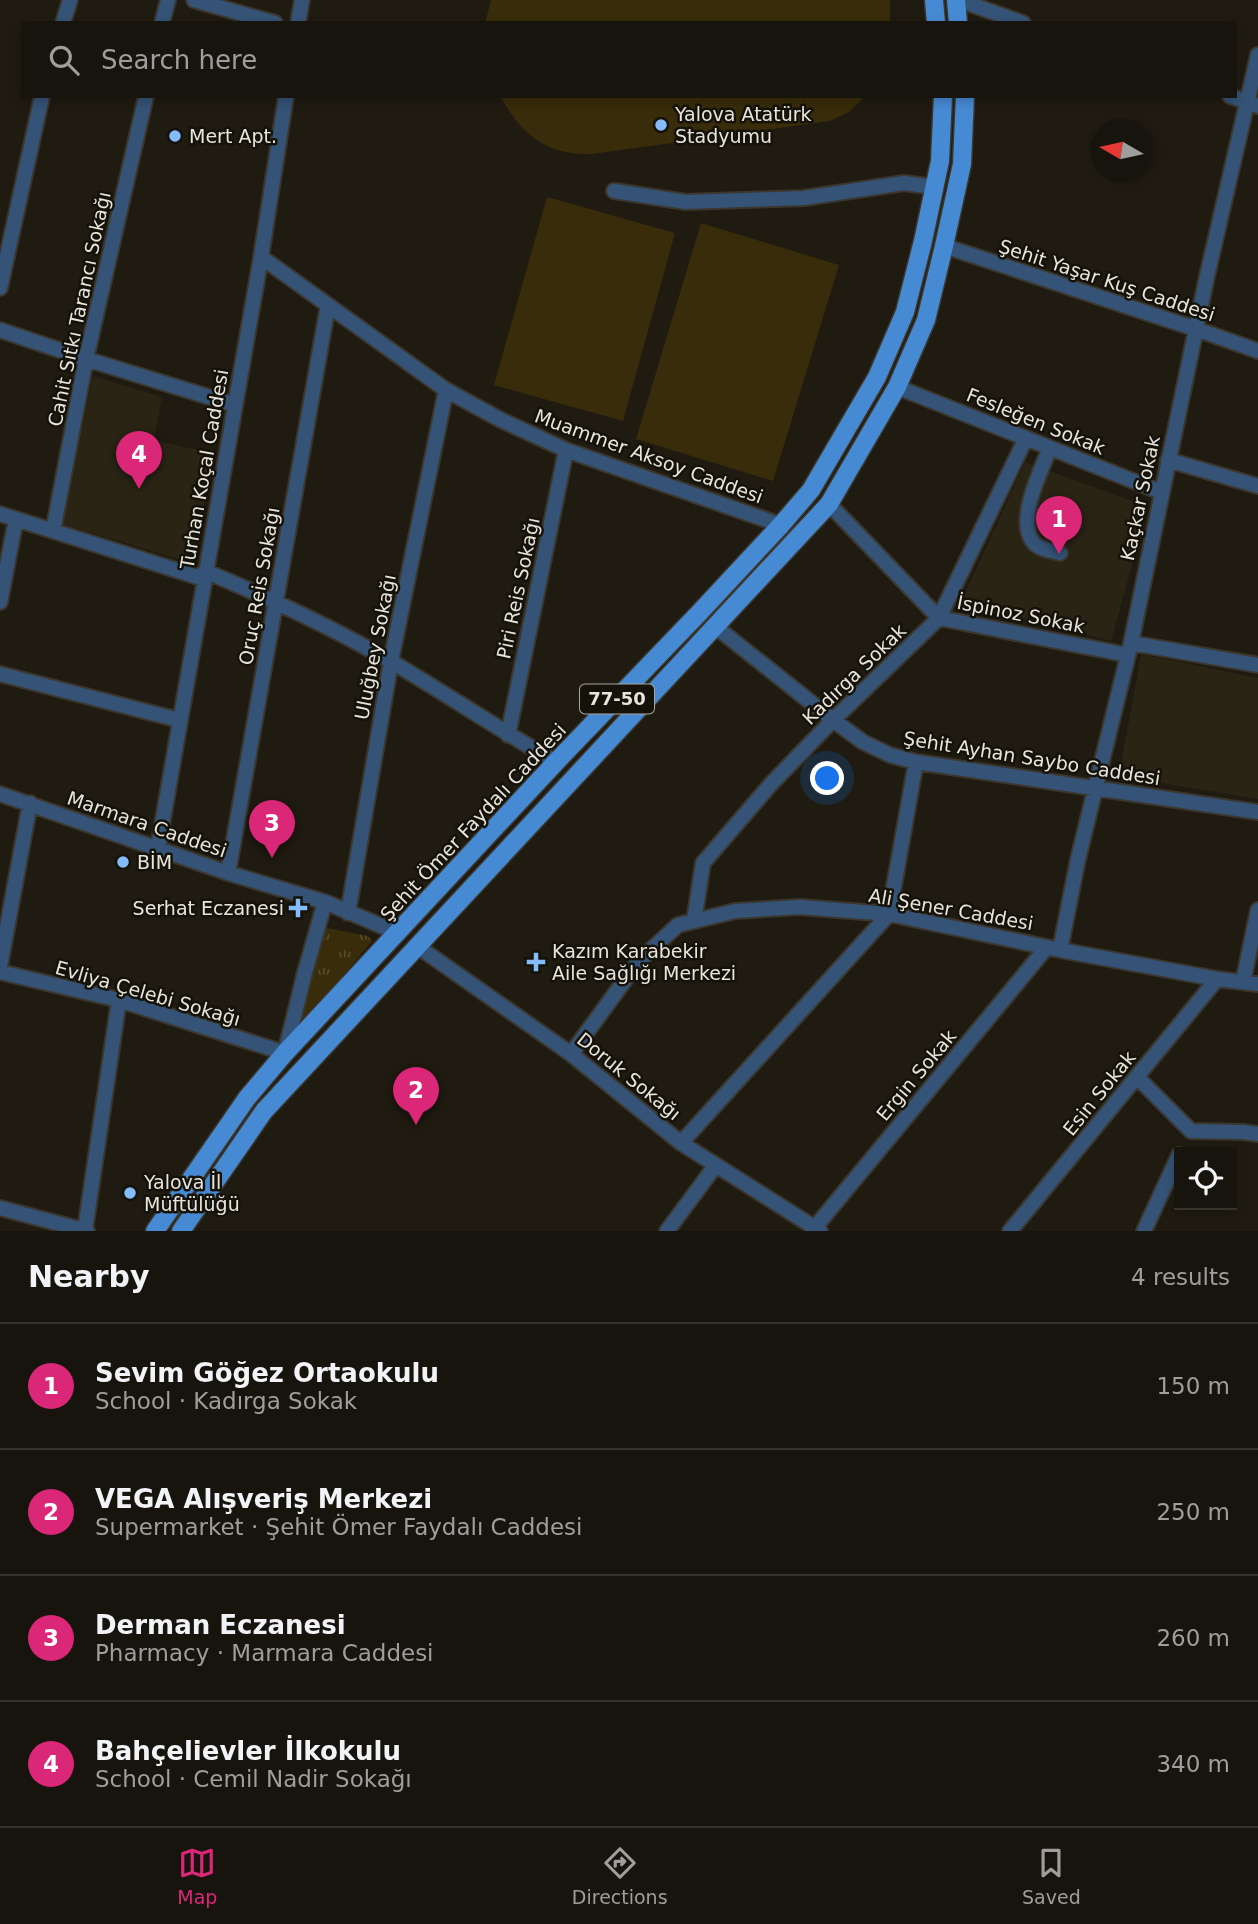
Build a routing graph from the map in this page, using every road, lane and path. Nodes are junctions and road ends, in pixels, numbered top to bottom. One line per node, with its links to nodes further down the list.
1 (70, 0): 7 (street)
2 (167, 0): 8 (street)
3 (194, 0): 9 (street)
4 (302, 0): 10 (street)
5 (934, 0): 11 (main road)
6 (958, 0): 12 (main road); 13 (street)
7 (64, 21)
8 (162, 21)
9 (268, 21)
10 (298, 21)
11 (936, 21)
12 (958, 21)
13 (1017, 21)
14 (1258, 55): 21 (street, Kaçkar Sokak)
15 (42, 98): 27 (street)
16 (146, 98): 32 (street, Cahit Sıtkı Tarancı Sokağı)
17 (286, 98): 26 (street, Turhan Koçal Caddesi)
18 (943, 98): 22 (main road, Şehit Ömer Faydalı Caddesi / 77-50)
19 (965, 98): 25 (main road, 77-50)
20 (1236, 98): 21 (street)
21 (1253, 104): 29 (street, Kaçkar Sokak)
22 (934, 187): 23 (street); 24 (main road, Şehit Ömer Faydalı Caddesi / 77-50)
23 (614, 191)
24 (923, 241): 25 (main road); 45 (main road, Şehit Ömer Faydalı Caddesi / 77-50)
25 (944, 246): 29 (street, Şehit Yaşar Kuş Caddesi); 33 (main road, 77-50)
26 (261, 257): 28 (street, Muammer Aksoy Caddesi); 35 (street, Turhan Koçal Caddesi)
27 (0, 288)
28 (328, 305): 34 (street, Muammer Aksoy Caddesi); 49 (street, Oruç Reis Sokağı)
29 (1196, 328): 31 (street, Şehit Yaşar Kuş Caddesi); 39 (street, Kaçkar Sokak)
30 (0, 330): 32 (street)
31 (1258, 351)
32 (86, 359): 35 (street); 46 (street, Cahit Sıtkı Tarancı Sokağı)
33 (897, 387): 36 (street, Fesleğen Sokak); 42 (main road, 77-50)
34 (446, 390): 38 (street, Muammer Aksoy Caddesi); 54 (street, Uluğbey Sokağı)
35 (235, 405): 48 (street, Turhan Koçal Caddesi)
36 (1026, 438): 37 (street, Fesleğen Sokak); 51 (street, Kadırga Sokak)
37 (1050, 448): 41 (street, Fesleğen Sokak); 47 (street)
38 (566, 450): 45 (street, Muammer Aksoy Caddesi); 59 (street, Piri Reis Sokağı)
39 (1168, 460): 40 (street); 41 (street, Kaçkar Sokak)
40 (1258, 486)
41 (1161, 492): 53 (street, Kaçkar Sokak)
42 (829, 504): 51 (street, İspinoz Sokak); 52 (main road, 77-50)
43 (0, 514): 44 (street)
44 (16, 519): 46 (street); 50 (street)
45 (781, 525): 60 (main road, Şehit Ömer Faydalı Caddesi / 77-50)
46 (53, 531): 48 (street)
47 (1060, 553)
48 (204, 575): 49 (street); 57 (street, Turhan Koçal Caddesi)
49 (276, 601): 54 (street); 67 (street, Oruç Reis Sokağı)
50 (0, 602)
51 (939, 618): 53 (street, İspinoz Sokak); 58 (street, Kadırga Sokak)
52 (716, 626): 58 (street, Şehit Ayhan Saybo Caddesi); 74 (main road, 77-50)
53 (1129, 649): 55 (street, İspinoz Sokak); 62 (street, Kaçkar Sokak)
54 (391, 662): 59 (street); 70 (street, Uluğbey Sokağı)
55 (1258, 666)
56 (0, 674): 57 (street)
57 (179, 720): 66 (street, Turhan Koçal Caddesi)
58 (833, 720): 61 (street, Şehit Ayhan Saybo Caddesi); 72 (street, Kadırga Sokak)
59 (508, 734): 60 (street)
60 (556, 762): 73 (main road, Şehit Ömer Faydalı Caddesi / 77-50)
61 (916, 762): 62 (street, Şehit Ayhan Saybo Caddesi); 71 (street)
62 (1095, 787): 65 (street, Şehit Ayhan Saybo Caddesi); 75 (street, Kaçkar Sokak)
63 (0, 794): 64 (street, Marmara Caddesi)
64 (30, 803): 66 (street, Marmara Caddesi); 76 (street)
65 (1258, 812)
66 (158, 848): 67 (street, Marmara Caddesi)
67 (228, 873): 68 (street, Marmara Caddesi)
68 (324, 902): 70 (street, Marmara Caddesi); 81 (street)
69 (1258, 910): 79 (street)
70 (348, 913): 73 (street, Marmara Caddesi)
71 (889, 915): 72 (street, Ali Şener Caddesi); 75 (street, Ali Şener Caddesi); 86 (street)
72 (694, 921): 82 (street, Ali Şener Caddesi)
73 (398, 933): 74 (main road); 81 (main road, Şehit Ömer Faydalı Caddesi / 77-50)
74 (417, 946): 82 (street, Doruk Sokağı); 94 (main road, 77-50)
75 (1054, 948): 78 (street, Ali Şener Caddesi); 91 (street, Ergin Sokak)
76 (0, 966)
77 (0, 972): 80 (street, Evliya Çelebi Sokağı)
78 (1217, 979): 79 (street, Ali Şener Caddesi); 83 (street, Esin Sokak)
79 (1251, 983)
80 (119, 1000): 81 (street, Evliya Çelebi Sokağı); 92 (street)
81 (285, 1053): 93 (main road, Şehit Ömer Faydalı Caddesi / 77-50)
82 (571, 1054): 86 (street, Doruk Sokağı)
83 (1137, 1077): 84 (street); 96 (street, Esin Sokak)
84 (1191, 1131): 85 (street); 87 (street)
85 (1258, 1134)
86 (681, 1143): 88 (street, Doruk Sokağı)
87 (1183, 1147)
88 (716, 1165): 91 (street, Doruk Sokağı); 95 (street)
89 (1174, 1167): 97 (street)
90 (0, 1208): 92 (street)
91 (815, 1230)
92 (86, 1231)
93 (155, 1231)
94 (181, 1231)
95 (667, 1231)
96 (1010, 1231)
97 (1144, 1231)

